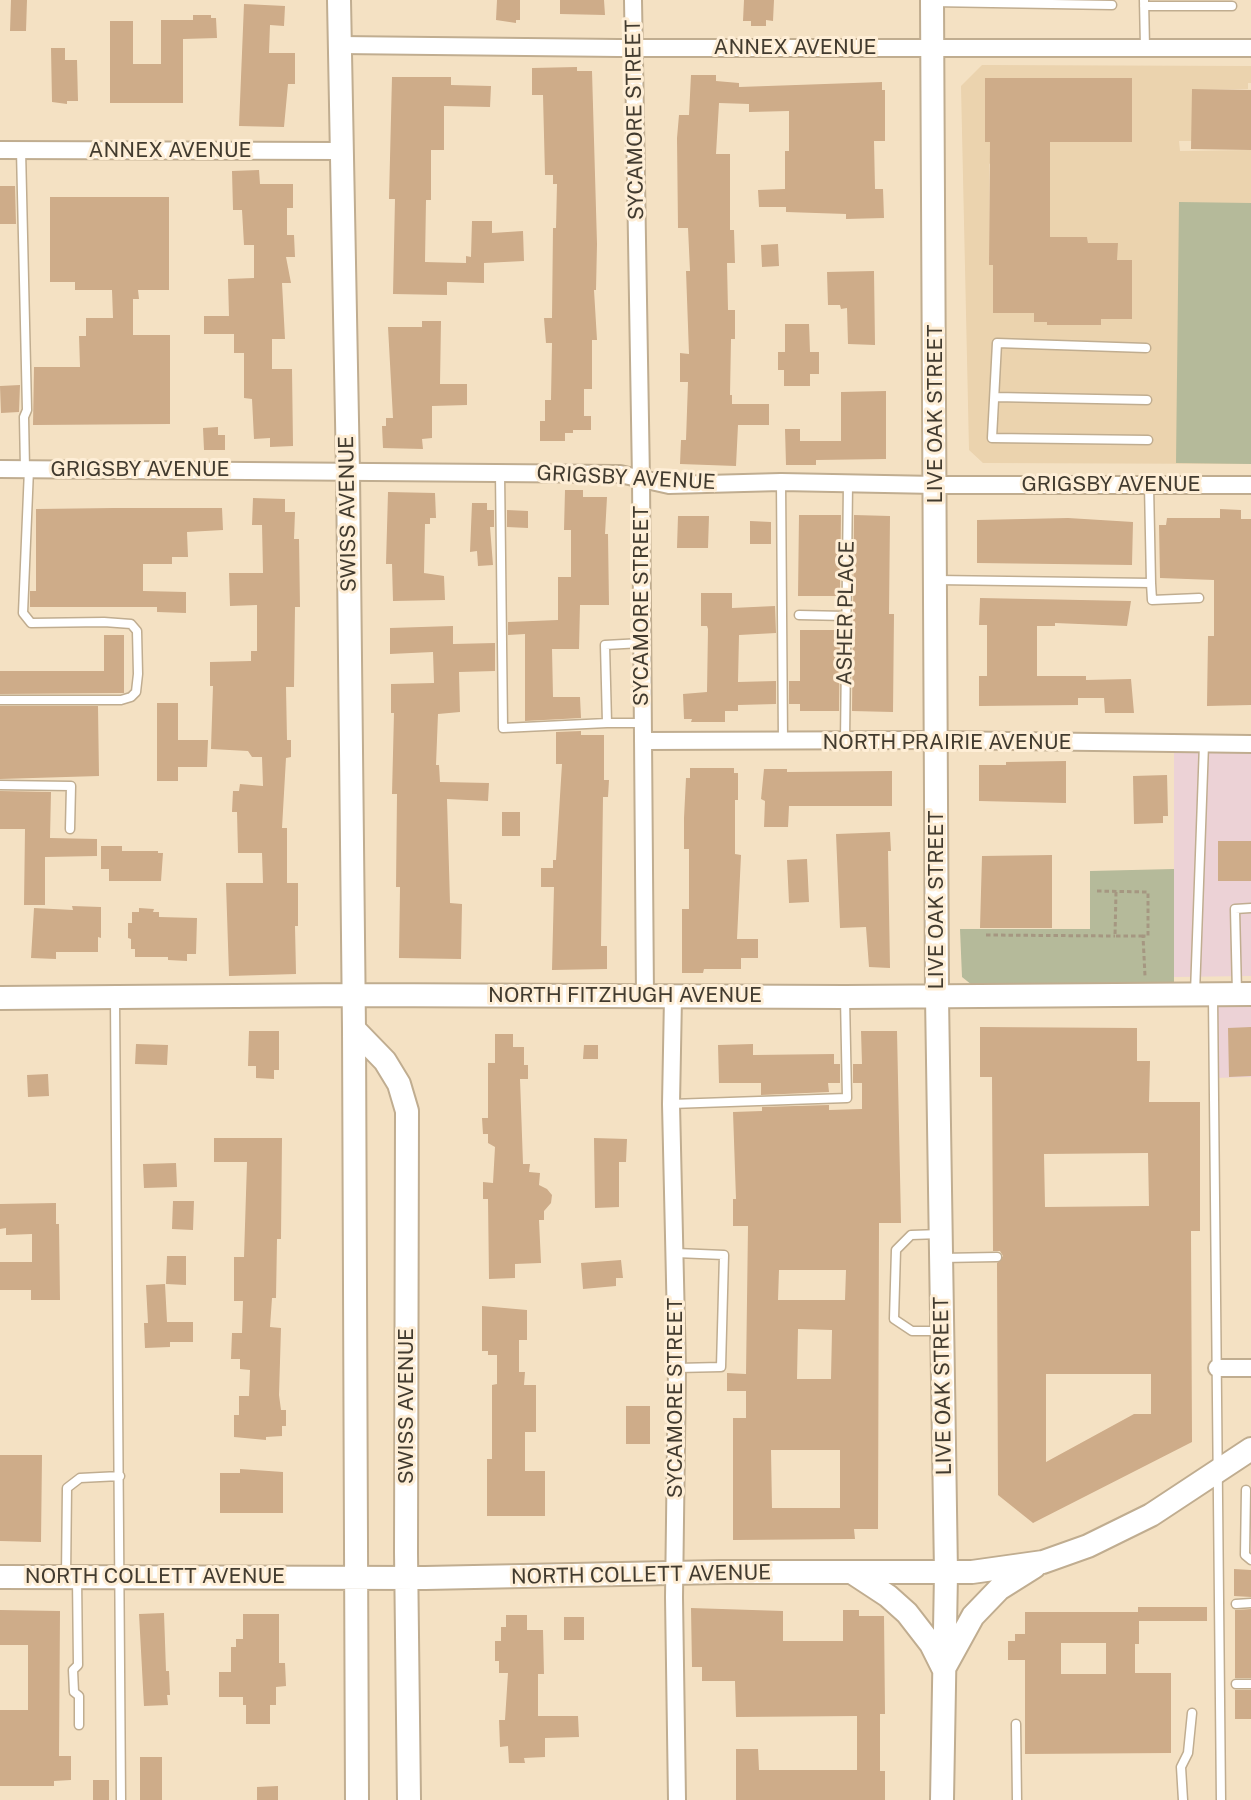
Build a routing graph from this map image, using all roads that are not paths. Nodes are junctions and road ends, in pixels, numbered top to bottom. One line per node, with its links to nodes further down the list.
1 (339, 0): 7 (street, SWISS AVENUE)
2 (633, 0): 10 (street, SYCAMORE STREET)
3 (932, 1): 5 (lane); 8 (street, LIVE OAK STREET)
4 (1144, 3): 6 (lane); 9 (lane)
5 (1112, 4)
6 (1232, 6)
7 (340, 45): 10 (street, ANNEX AVENUE); 14 (street, SWISS AVENUE)
8 (933, 47): 9 (street, ANNEX AVENUE); 10 (street, ANNEX AVENUE); 27 (street, LIVE OAK STREET)
9 (1145, 47): 11 (street, ANNEX AVENUE)
10 (633, 48): 23 (street, SYCAMORE STREET)
11 (1251, 48)
12 (0, 150): 13 (street, ANNEX AVENUE)
13 (21, 150): 14 (street, ANNEX AVENUE); 20 (lane)
14 (340, 151): 21 (street, SWISS AVENUE)
15 (1146, 348): 16 (lane)
16 (995, 397): 17 (lane); 18 (lane)
17 (1147, 400)
18 (1148, 440)
19 (0, 469): 20 (street, GRIGSBY AVENUE)
20 (27, 469): 21 (street, GRIGSBY AVENUE); 35 (lane)
21 (348, 472): 22 (street, GRIGSBY AVENUE); 49 (street, SWISS AVENUE)
22 (500, 473): 23 (street, GRIGSBY AVENUE); 36 (lane)
23 (641, 479): 24 (street, GRIGSBY AVENUE); 34 (street, SYCAMORE STREET)
24 (781, 482): 25 (street, GRIGSBY AVENUE); 41 (lane)
25 (848, 483): 27 (street, GRIGSBY AVENUE); 33 (lane, ASHER PLACE)
26 (1149, 484): 27 (street, GRIGSBY AVENUE); 28 (street, GRIGSBY AVENUE); 30 (lane)
27 (936, 485): 29 (street, LIVE OAK STREET)
28 (1251, 485)
29 (936, 580): 30 (lane); 38 (street, LIVE OAK STREET)
30 (1151, 583): 31 (lane)
31 (1199, 598)
32 (799, 615): 33 (lane)
33 (846, 616): 40 (lane, ASHER PLACE)
34 (642, 643): 36 (lane); 37 (street, SYCAMORE STREET)
35 (0, 700)
36 (606, 723): 37 (lane)
37 (643, 723): 39 (street, SYCAMORE STREET)
38 (937, 740): 40 (street, NORTH PRAIRIE AVENUE); 42 (street, NORTH PRAIRIE AVENUE); 53 (street, LIVE OAK STREET)
39 (643, 741): 41 (street, NORTH PRAIRIE AVENUE); 50 (street, SYCAMORE STREET)
40 (845, 742): 41 (street, NORTH PRAIRIE AVENUE)
41 (783, 743)
42 (1204, 744): 43 (street, NORTH PRAIRIE AVENUE); 48 (lane)
43 (1251, 744)
44 (0, 785): 45 (lane)
45 (70, 829)
46 (1251, 908): 47 (lane)
47 (1244, 993): 48 (street, NORTH FITZHUGH AVENUE)
48 (1204, 994): 53 (street, NORTH FITZHUGH AVENUE); 64 (lane)
49 (353, 995): 50 (street, NORTH FITZHUGH AVENUE); 55 (street, NORTH FITZHUGH AVENUE); 56 (street, SWISS AVENUE)
50 (645, 997): 51 (street, NORTH FITZHUGH AVENUE)
51 (673, 997): 52 (street, NORTH FITZHUGH AVENUE); 57 (street, SYCAMORE STREET)
52 (845, 997): 53 (street, NORTH FITZHUGH AVENUE); 57 (lane)
53 (937, 997): 58 (street, LIVE OAK STREET)
54 (0, 998): 55 (street, NORTH FITZHUGH AVENUE)
55 (115, 999): 68 (lane)
56 (354, 1029): 78 (street, SWISS AVENUE); 79 (street, SWISS AVENUE)
57 (671, 1104): 59 (street, SYCAMORE STREET)
58 (941, 1234): 61 (street, LIVE OAK STREET); 62 (lane)
59 (676, 1253): 63 (street, SYCAMORE STREET); 63 (lane)
60 (997, 1257): 61 (lane)
61 (941, 1258): 62 (street, LIVE OAK STREET)
62 (943, 1331): 73 (street, LIVE OAK STREET)
63 (677, 1368): 74 (street, SYCAMORE STREET)
64 (1217, 1368): 65 (street); 67 (lane)
65 (1251, 1368)
66 (1251, 1449): 67 (street, NORTH COLLETT AVENUE)
67 (1216, 1473): 71 (street, NORTH COLLETT AVENUE); 95 (lane)
68 (120, 1476): 76 (lane); 77 (lane)
69 (1246, 1490): 70 (lane)
70 (1251, 1560)
71 (1043, 1562): 73 (street, NORTH COLLETT AVENUE); 82 (street)
72 (853, 1573): 73 (street, NORTH COLLETT AVENUE); 74 (street, NORTH COLLETT AVENUE); 82 (street)
73 (946, 1573): 82 (street, LIVE OAK STREET)
74 (674, 1574): 79 (street, NORTH COLLETT AVENUE); 91 (street, SYCAMORE STREET)
75 (0, 1577): 76 (street, NORTH COLLETT AVENUE)
76 (72, 1577): 77 (street, NORTH COLLETT AVENUE); 87 (lane)
77 (120, 1577): 78 (street, NORTH COLLETT AVENUE); 88 (lane)
78 (357, 1578): 79 (street, NORTH COLLETT AVENUE); 89 (street, SWISS AVENUE)
79 (406, 1578): 90 (street, SWISS AVENUE)
80 (1236, 1604): 81 (lane)
81 (1251, 1604)
82 (944, 1669): 92 (street, LIVE OAK STREET)
83 (1236, 1684): 84 (lane)
84 (1251, 1684)
85 (1192, 1713): 94 (lane)
86 (1016, 1724): 93 (lane)
87 (80, 1725)
88 (121, 1800)
89 (357, 1800)
90 (409, 1800)
91 (677, 1800)
92 (942, 1800)
93 (1017, 1800)
94 (1183, 1800)
95 (1221, 1800)

